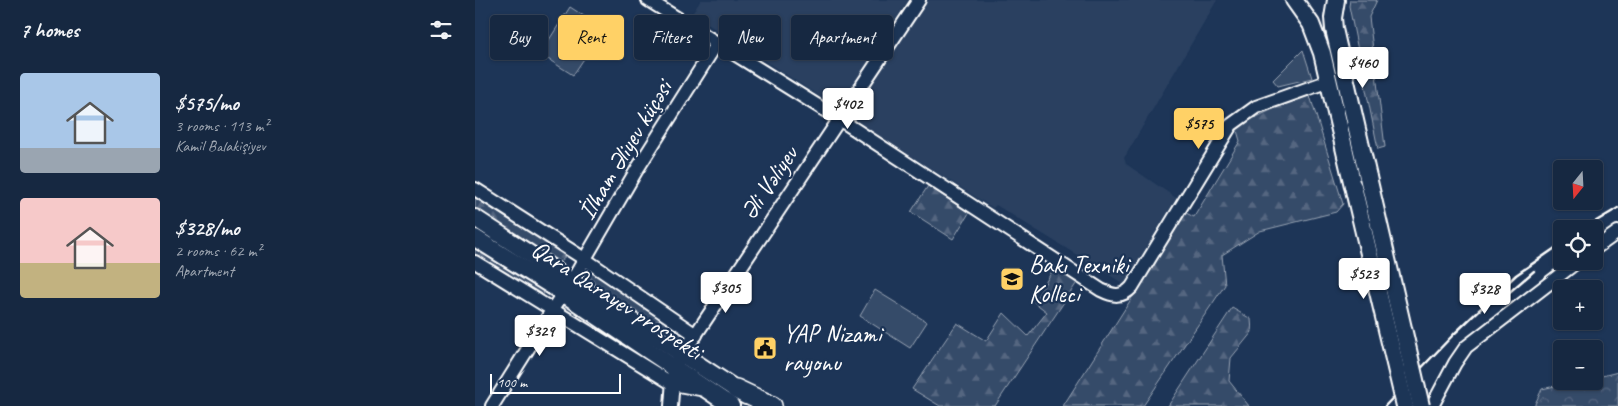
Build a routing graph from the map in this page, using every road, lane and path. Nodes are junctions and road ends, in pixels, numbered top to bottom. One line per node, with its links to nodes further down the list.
1 (648, 0): 5 (street)
2 (919, 0): 7 (street, Əli Vəliyev)
3 (1294, 0): 6 (main road)
4 (1335, 0): 28 (main road, bridge)
5 (717, 43): 7 (street); 13 (street, İlham Əliyev küçəsi)
6 (1329, 81): 7 (street); 27 (main road, bridge)
7 (839, 119): 18 (street, Əli Vəliyev)
8 (475, 189): 13 (street)
9 (475, 218): 16 (main road, Qara Qarayev prospekti)
10 (1618, 232): 12 (street)
11 (475, 238): 16 (main road, Qara Qarayev prospekti)
12 (1603, 243)
13 (586, 260): 16 (street, İlham Əliyev küçəsi); 18 (street)
14 (475, 262): 17 (street)
15 (1566, 270): 29 (street)
16 (568, 287): 17 (street, İlham Əliyev küçəsi); 19 (main road, Qara Qarayev prospekti)
17 (553, 310): 20 (street); 23 (street, İlham Əliyev küçəsi)
18 (696, 335): 19 (street, Əli Vəliyev)
19 (678, 360): 20 (street); 21 (main road, Qara Qarayev prospekti); 22 (main road, Qara Qarayev prospekti)
20 (673, 384): 21 (street); 24 (street)
21 (708, 390): 22 (main road, Qara Qarayev prospekti)
22 (733, 398): 25 (main road, Qara Qarayev prospekti); 26 (highway)
23 (492, 406)
24 (671, 406)
25 (760, 406)
26 (772, 406)
27 (1405, 406)
28 (1421, 406)
29 (1432, 406)

